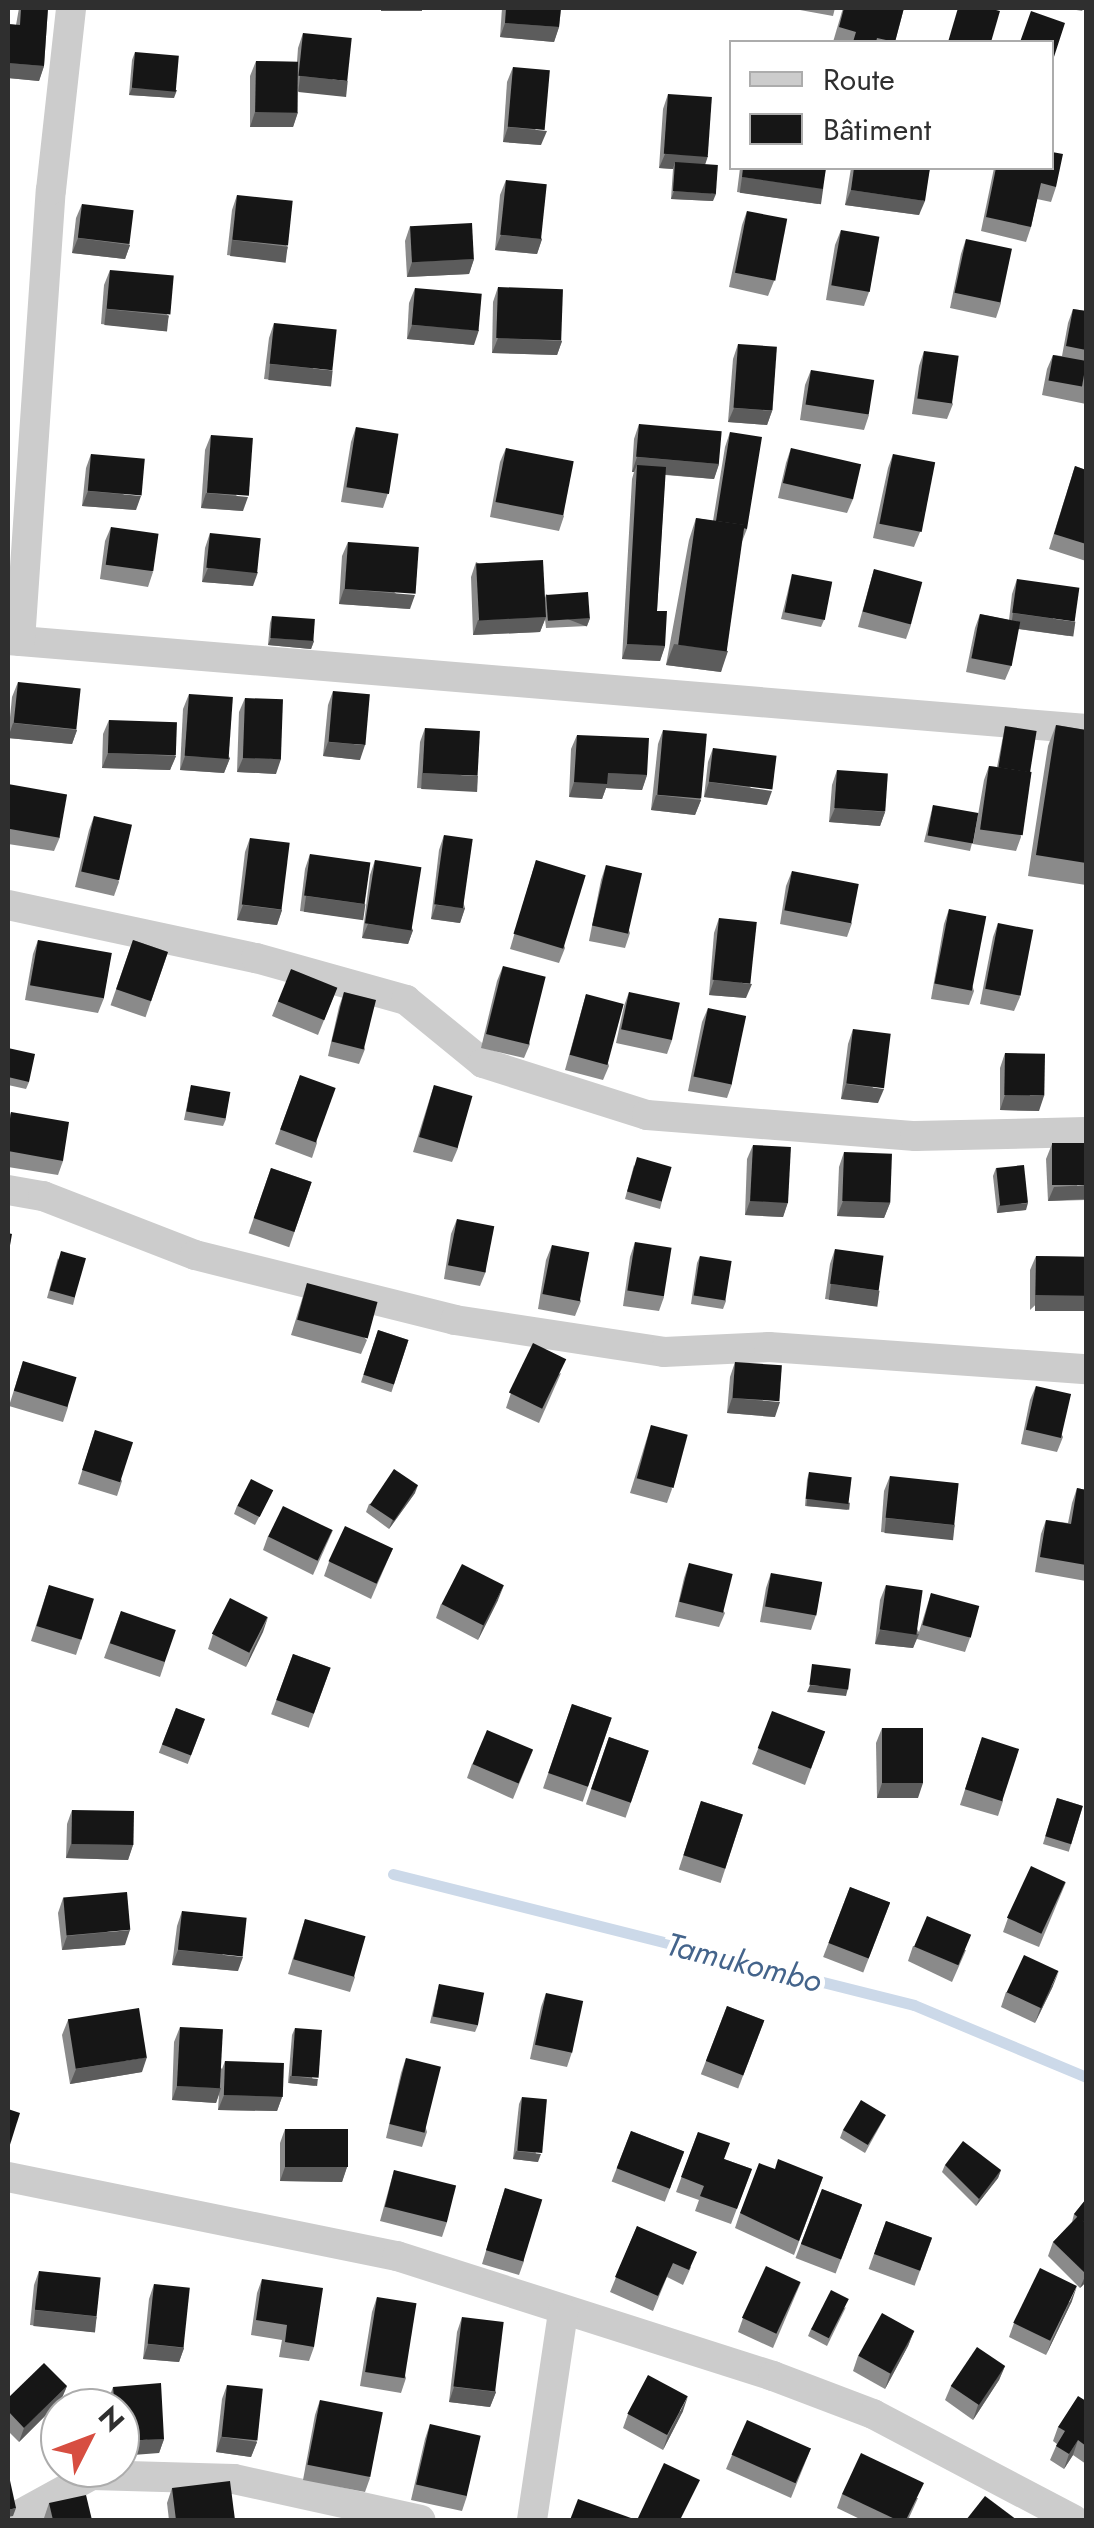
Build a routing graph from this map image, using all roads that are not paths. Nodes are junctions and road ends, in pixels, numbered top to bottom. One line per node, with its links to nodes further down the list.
1 (71, 8): 2 (street)
2 (14, 640): 3 (street)
3 (1086, 729)
4 (8, 905): 5 (street)
5 (1086, 1132)
6 (8, 1190): 7 (street)
7 (1086, 1368)
8 (8, 2177): 9 (street)
9 (563, 2312): 12 (street); 13 (street)
10 (10, 2520): 11 (street)
11 (421, 2520)
12 (532, 2520)
13 (1074, 2520)

